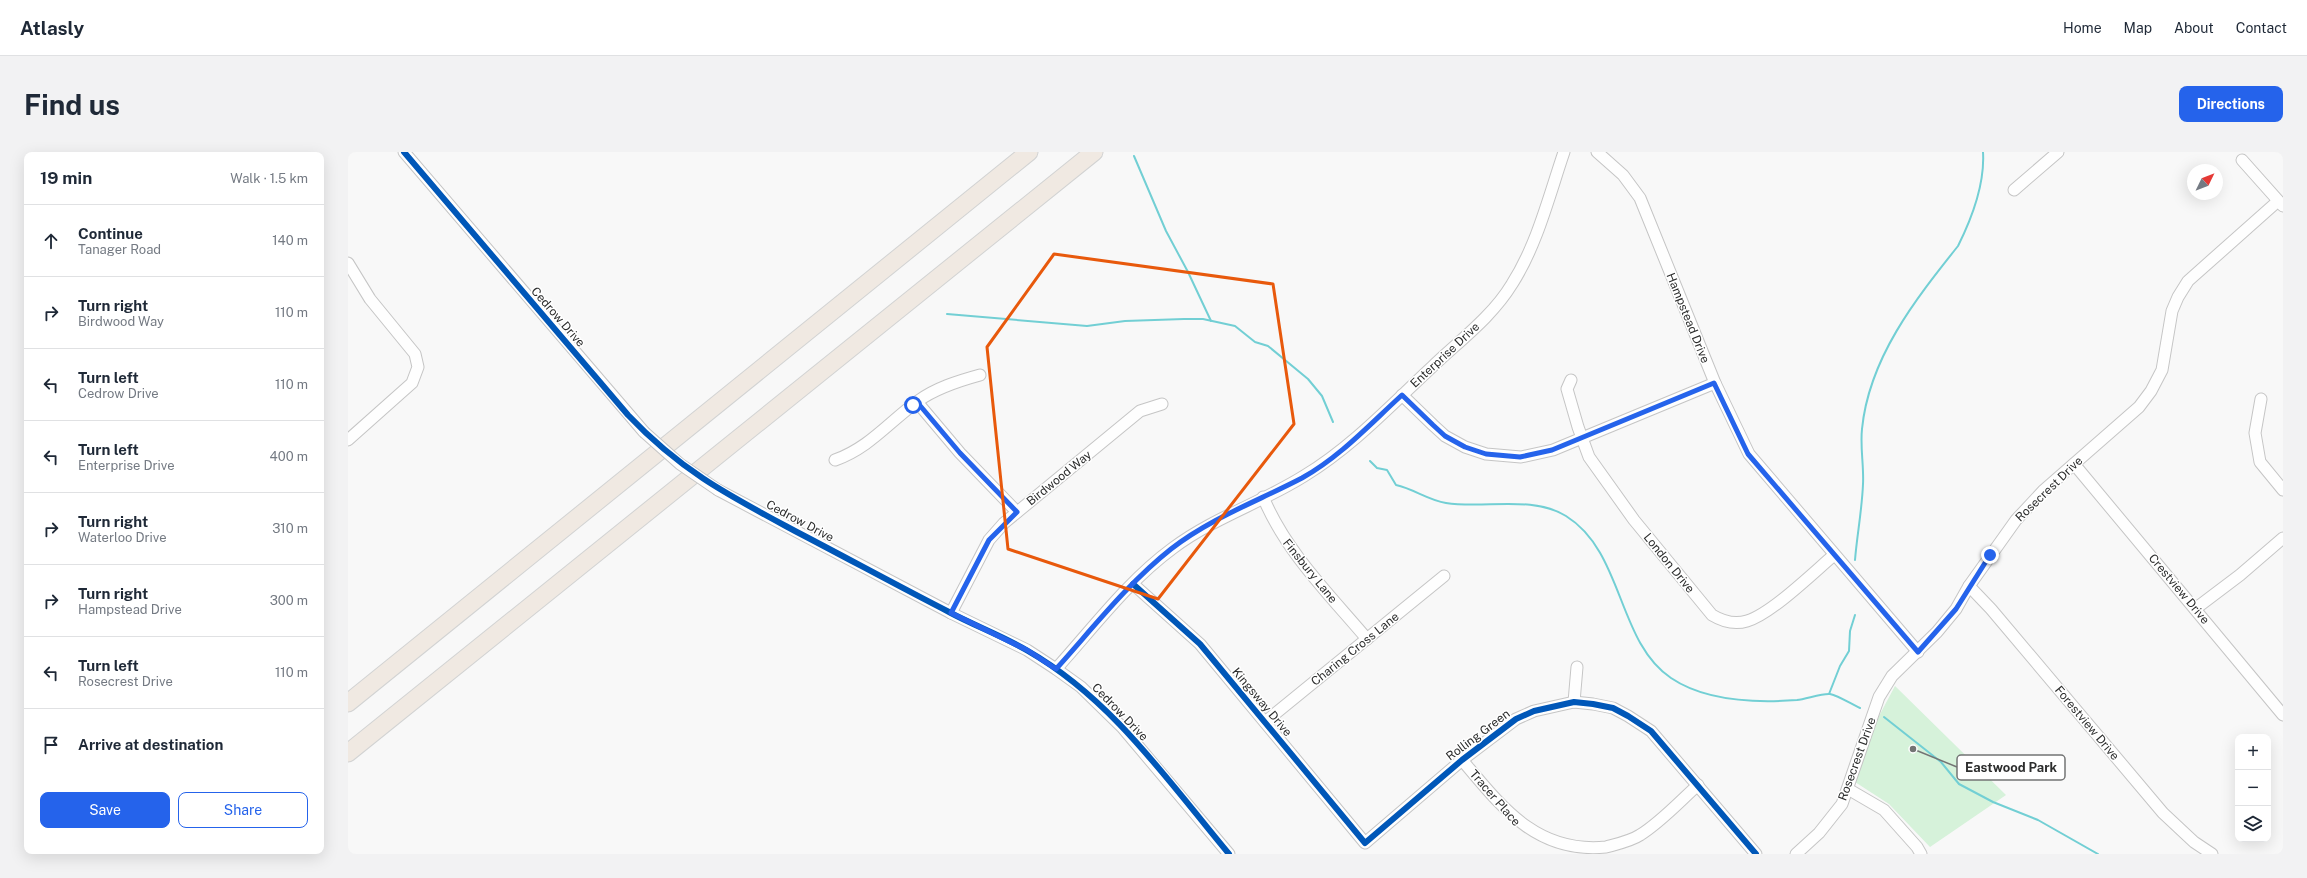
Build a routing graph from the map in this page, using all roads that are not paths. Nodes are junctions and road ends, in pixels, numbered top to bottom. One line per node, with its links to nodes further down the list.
1 (404, 152): 31 (street, Cedrow Drive, bridge)
2 (1029, 152): 37 (highway)
3 (1094, 152): 40 (highway)
4 (1564, 152): 14 (street, Enterprise Drive)
5 (1597, 152): 13 (street, Hampstead Drive)
6 (2058, 152): 8 (street)
7 (2242, 160): 9 (street)
8 (2014, 190)
9 (2280, 204): 21 (street, Rosecrest Drive)
10 (348, 263): 19 (street)
11 (980, 375): 16 (street)
12 (1572, 380): 18 (street, London Drive)
13 (1714, 383): 18 (street); 26 (street, Hampstead Drive)
14 (1402, 395): 18 (street); 23 (street, Enterprise Drive)
15 (2261, 399): 22 (street)
16 (917, 402): 20 (street); 24 (street)
17 (1162, 404): 24 (street, Birdwood Way)
18 (1582, 438): 26 (street, London Drive)
19 (348, 440)
20 (835, 460)
21 (2074, 464): 29 (street, Rosecrest Drive); 30 (street, Crestview Drive)
22 (2283, 490)
23 (1263, 497): 28 (street, Enterprise Drive); 32 (street, Finsbury Lane)
24 (1017, 512): 31 (street, Birdwood Way)
25 (2283, 538): 30 (street)
26 (1834, 555): 33 (street, Hampstead Drive)
27 (1444, 576): 32 (street, Charing Cross Lane)
28 (1133, 584): 35 (street, Enterprise Drive); 39 (street, Kingsway Drive)
29 (1969, 586): 33 (street, Rosecrest Drive); 49 (street, Forestview Drive)
30 (2195, 609): 38 (street, Crestview Drive)
31 (951, 613): 35 (street, Cedrow Drive)
32 (1367, 639): 39 (street, Charing Cross Lane)
33 (1918, 652): 43 (street, Rosecrest Drive)
34 (1577, 667): 36 (street)
35 (1056, 669): 45 (street, Cedrow Drive)
36 (1574, 702): 41 (street, Rolling Green); 42 (street, Rolling Green)
37 (348, 703)
38 (2283, 715)
39 (1265, 722): 44 (street, Kingsway Drive)
40 (348, 753)
41 (1462, 760): 42 (street, Tracer Place); 44 (street, Rolling Green)
42 (1698, 785): 46 (street, Rolling Green)
43 (1848, 788): 47 (street, Rosecrest Drive); 48 (street)
44 (1365, 843)
45 (1229, 854)
46 (1756, 854)
47 (1796, 854)
48 (1921, 854)
49 (2212, 854)

